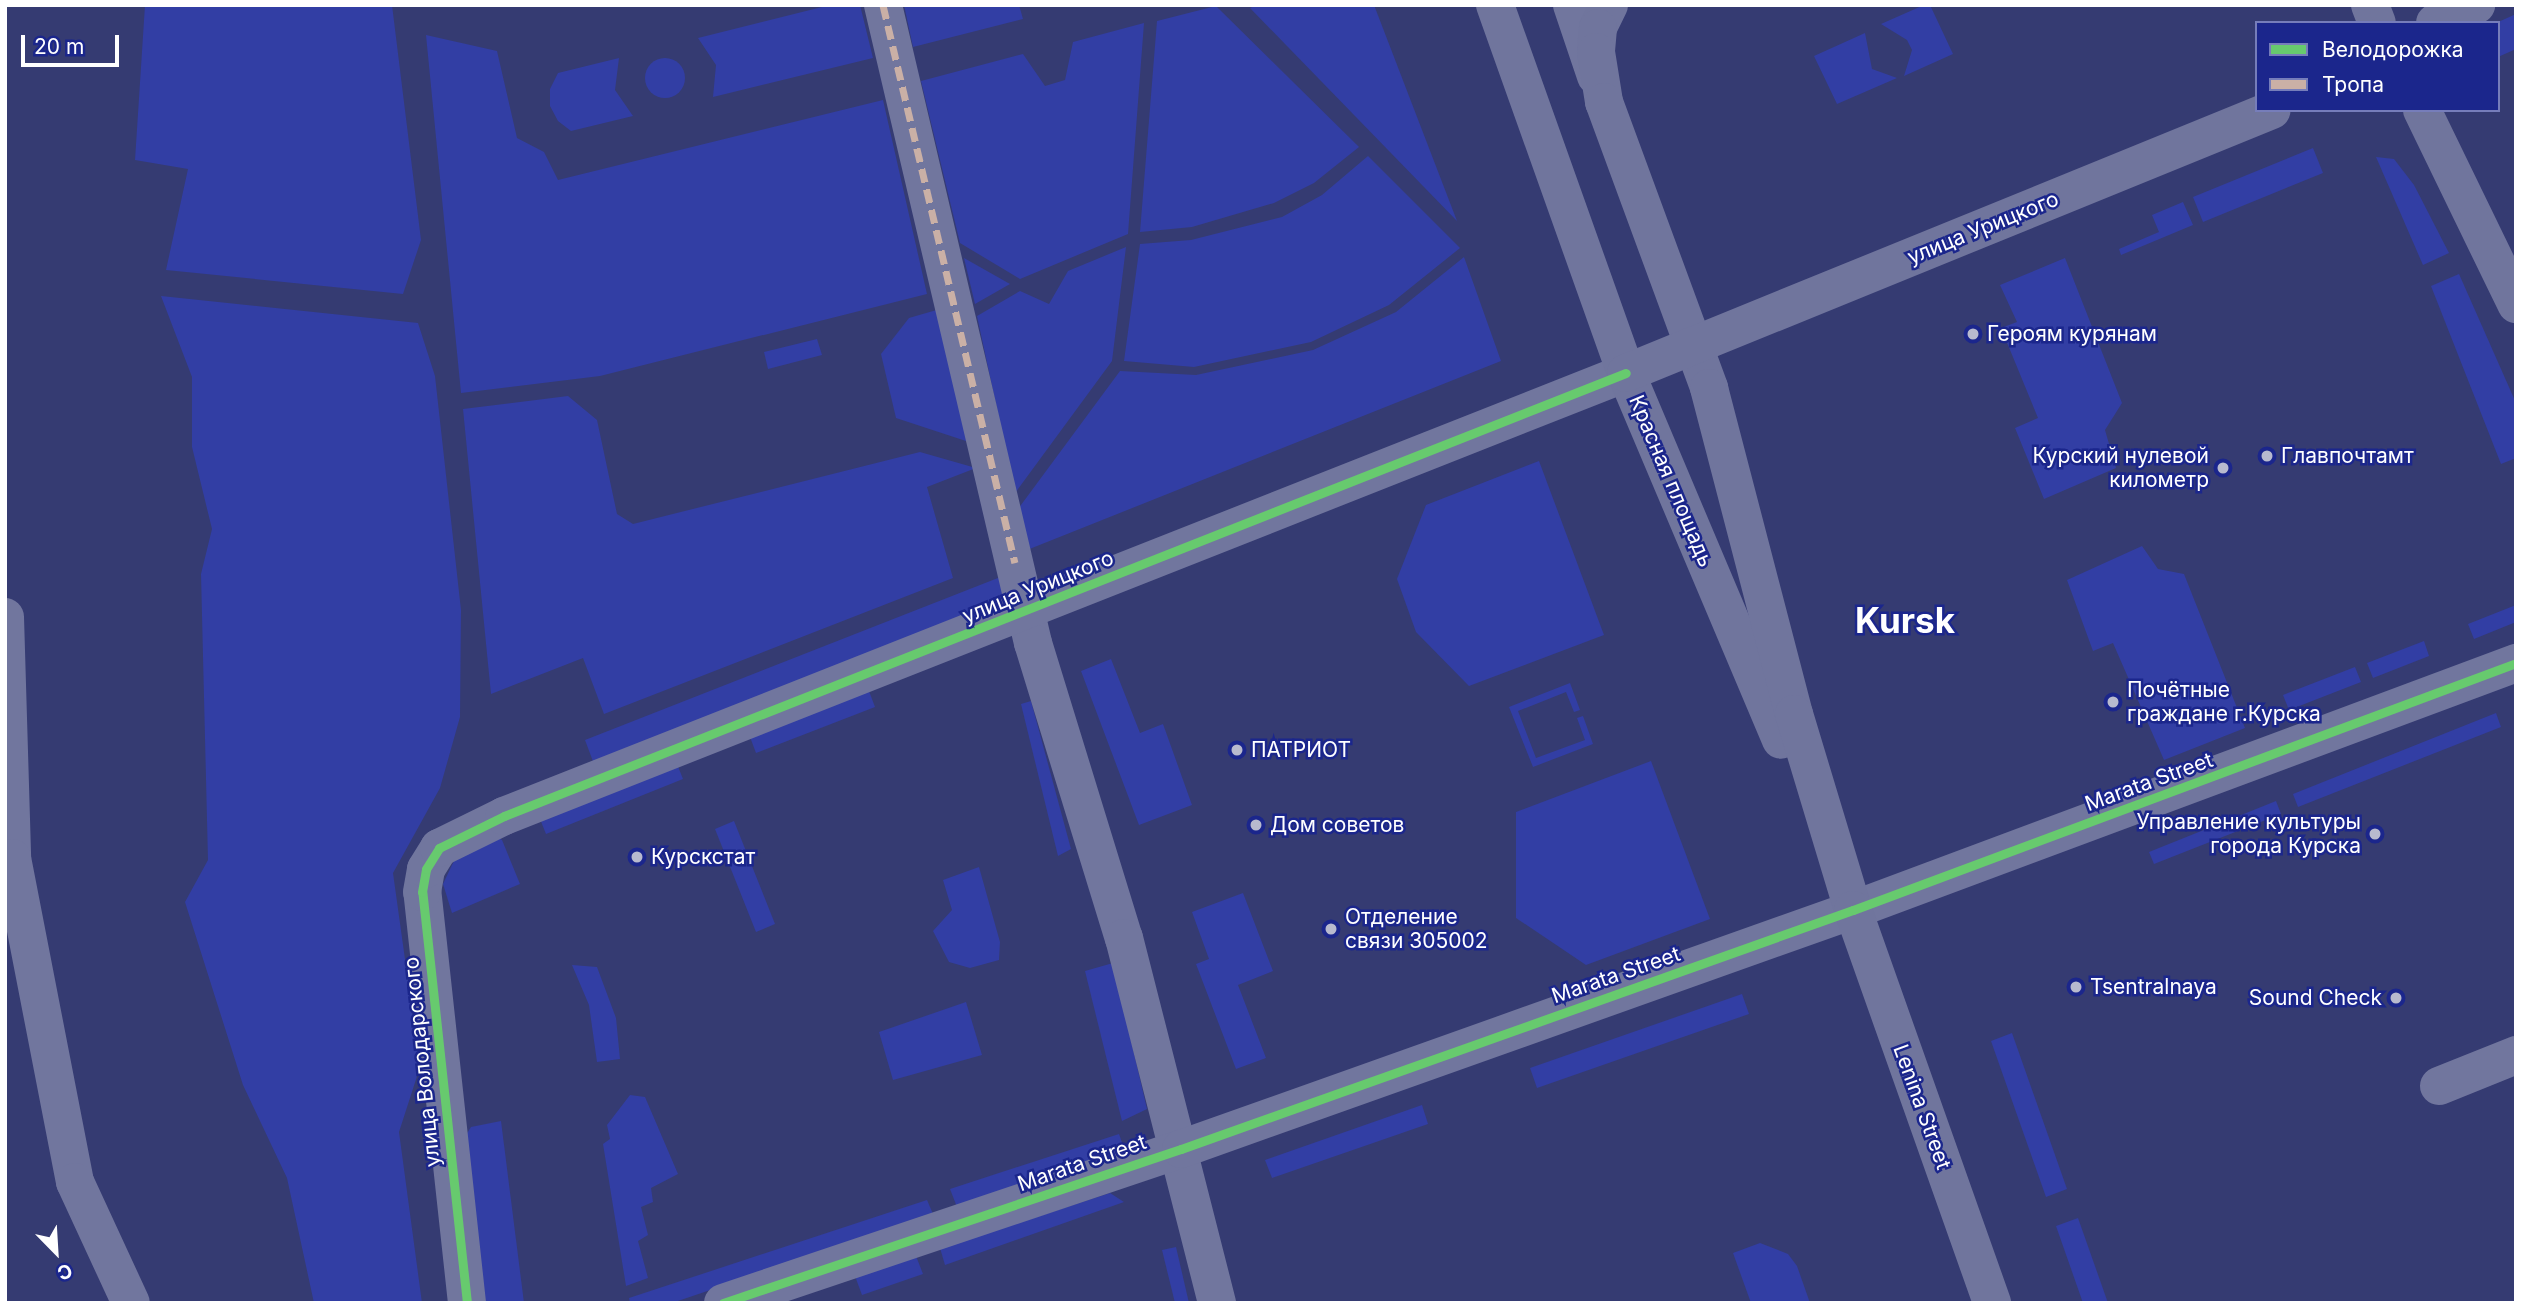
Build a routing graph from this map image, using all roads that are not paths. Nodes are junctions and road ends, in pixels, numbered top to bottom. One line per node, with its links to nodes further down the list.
1 (883, 5): 13 (street)
2 (1495, 5): 12 (main road, Красная площадь)
3 (1572, 5): 7 (street)
4 (1609, 5): 7 (main road)
5 (2476, 5): 6 (street)
6 (2440, 21)
7 (1604, 102): 11 (main road)
8 (2267, 112): 11 (main road, улица Урицкого)
9 (2423, 112): 10 (main road)
10 (2516, 304)
11 (1693, 345): 12 (main road, улица Урицкого); 17 (main road)
12 (1626, 373): 13 (street, улица Урицкого); 17 (main road, Красная площадь)
13 (1025, 611): 16 (street, улица Урицкого); 20 (street)
14 (5, 617): 21 (street)
15 (2516, 663): 17 (street, Marata Street)
16 (463, 833): 24 (street, улица Володарского)
17 (1853, 910): 20 (street, Marata Street); 27 (main road, Lenina Street)
18 (2516, 1055): 19 (street)
19 (2439, 1086)
20 (1181, 1149): 25 (street, Marata Street); 26 (street)
21 (75, 1182): 22 (street); 23 (street)
22 (103, 1303)
23 (131, 1303)
24 (467, 1303)
25 (723, 1303)
26 (1217, 1303)
27 (1992, 1303)

